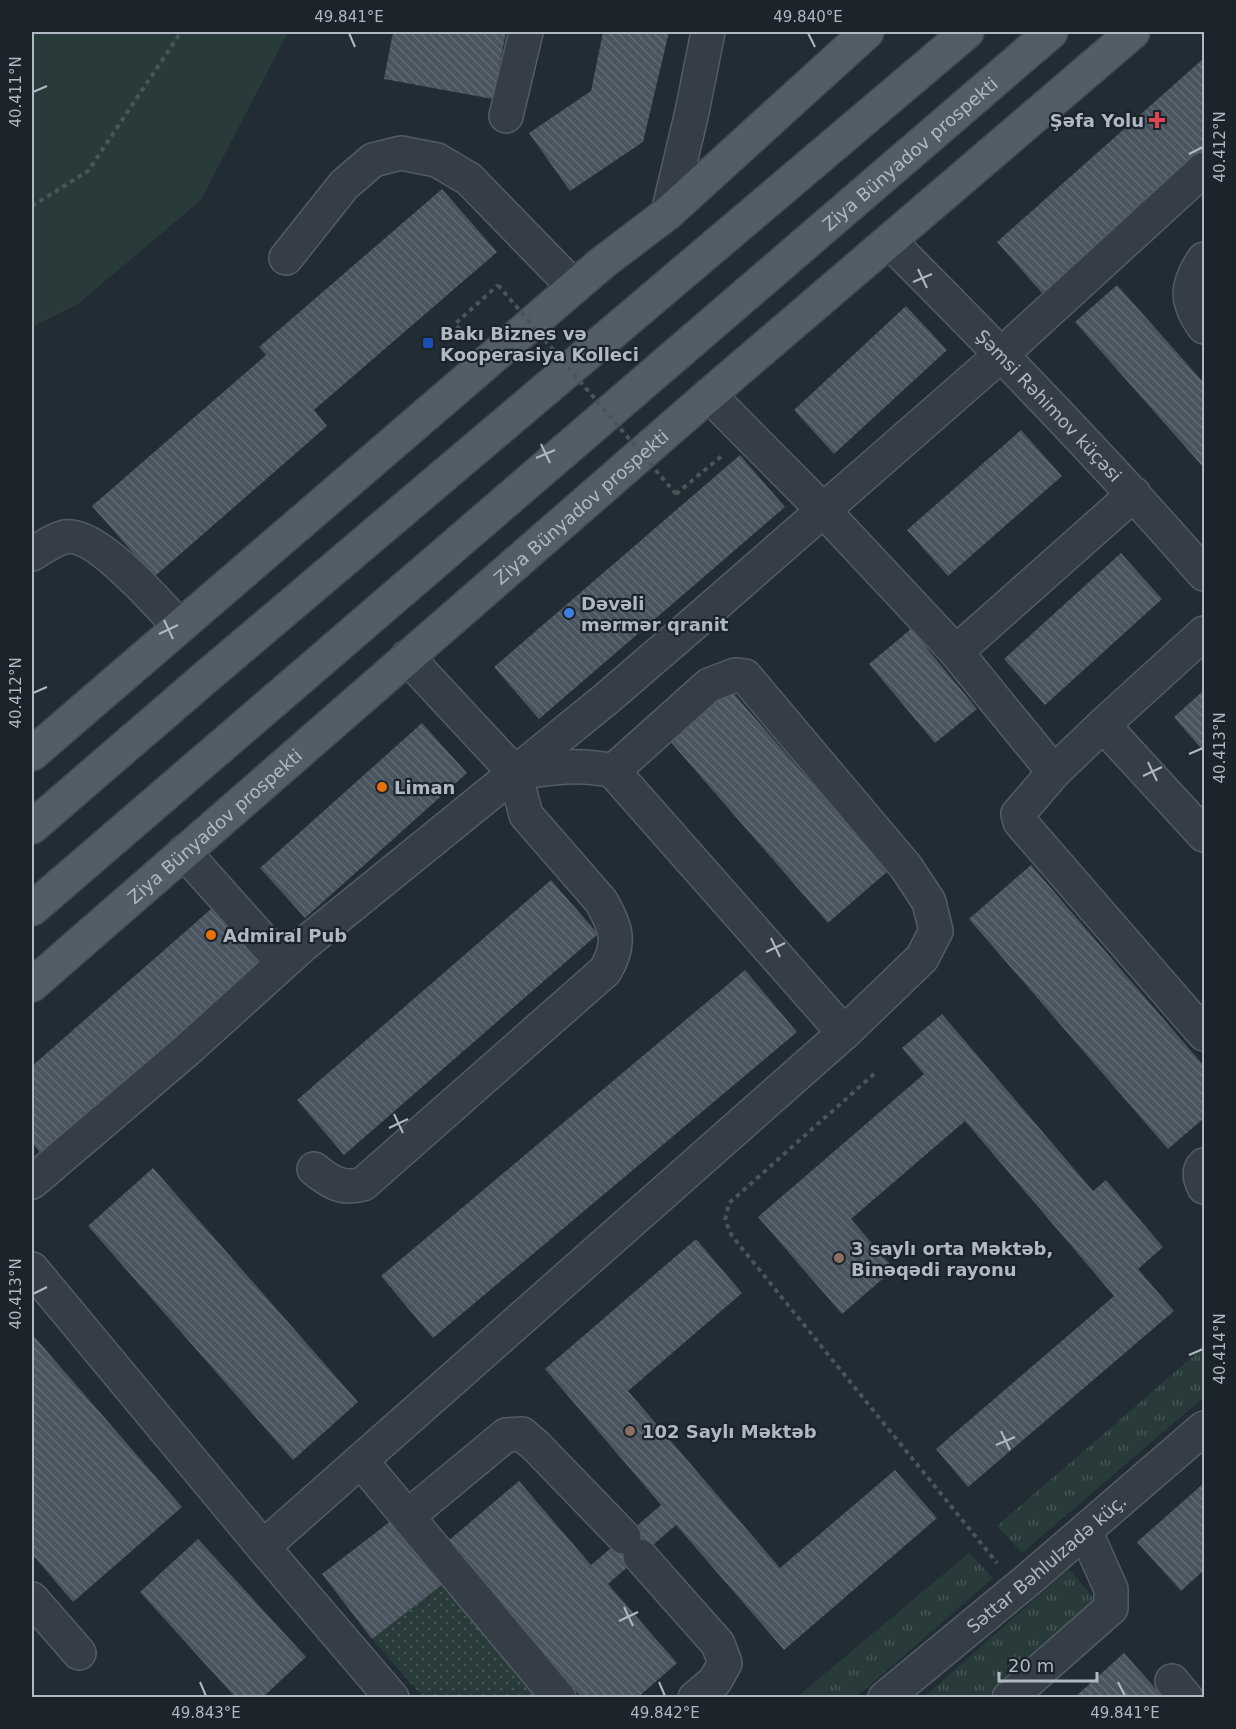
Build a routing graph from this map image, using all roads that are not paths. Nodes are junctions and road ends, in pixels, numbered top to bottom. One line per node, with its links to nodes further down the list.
1 (526, 32): 7 (street)
2 (708, 32): 9 (street)
3 (867, 32): 9 (main road)
4 (1051, 32): 33 (main road, Ziya Bünyadov prospekti)
5 (1133, 32): 10 (main road, Ziya Bünyadov prospekti)
6 (964, 34): 30 (main road)
7 (506, 116)
8 (1204, 169): 15 (street)
9 (668, 213): 13 (main road)
10 (890, 242): 15 (street, Şəmsi Rəhimov küçəsi); 16 (main road, Ziya Bünyadov prospekti)
11 (286, 258): 13 (street)
12 (1204, 259): 14 (street)
13 (574, 287): 21 (main road)
14 (1204, 327)
15 (1002, 354): 17 (street, Şəmsi Rəhimov küçəsi); 18 (street)
16 (709, 395): 18 (street); 24 (main road, Ziya Bünyadov prospekti)
17 (1134, 494): 20 (street, Şəmsi Rəhimov küçəsi); 23 (street)
18 (825, 511): 23 (street); 29 (street)
19 (32, 554): 21 (street)
20 (1204, 574)
21 (179, 626): 26 (main road)
22 (1204, 633): 25 (street)
23 (956, 652): 28 (street)
24 (407, 657): 29 (street); 32 (main road, Ziya Bünyadov prospekti)
25 (1103, 725): 28 (street); 31 (street)
26 (32, 754)
27 (613, 771): 29 (street); 36 (street); 36 (street)
28 (1054, 772): 37 (street)
29 (515, 773): 34 (street); 39 (street)
30 (32, 827)
31 (1204, 835)
32 (184, 852): 34 (street); 35 (main road, Ziya Bünyadov prospekti)
33 (32, 909)
34 (283, 963): 40 (street)
35 (32, 985)
36 (844, 1033): 44 (street)
37 (1204, 1034)
38 (1204, 1166): 41 (street)
39 (314, 1169)
40 (32, 1182)
41 (1204, 1187)
42 (32, 1269): 47 (street)
43 (1204, 1428): 46 (street, Səttar Bəhlulzadə küç.)
44 (361, 1461): 45 (street); 47 (street)
45 (408, 1516): 51 (street); 52 (street)
46 (1085, 1531): 53 (street, Səttar Bəhlulzadə küç.); 54 (street)
47 (263, 1548): 50 (street)
48 (32, 1599): 49 (street)
49 (79, 1653)
50 (392, 1698)
51 (559, 1698)
52 (695, 1698)
53 (885, 1698)
54 (1009, 1698)

